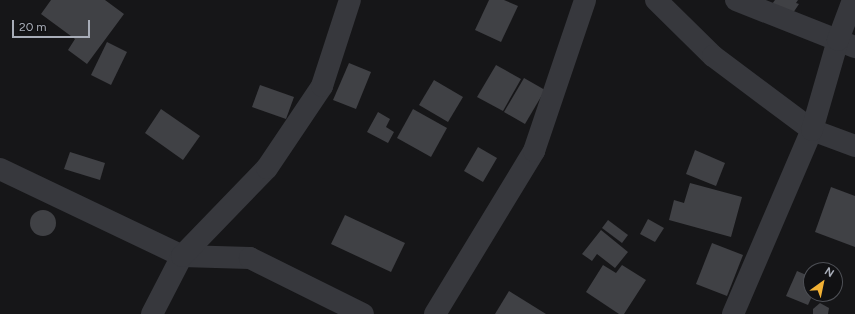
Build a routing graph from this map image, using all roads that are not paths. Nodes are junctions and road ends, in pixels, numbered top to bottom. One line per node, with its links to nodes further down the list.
1 (350, 0): 10 (street)
2 (585, 0): 13 (street)
3 (656, 0): 7 (street)
4 (736, 0): 6 (street)
5 (853, 0): 6 (street)
6 (847, 44): 7 (street)
7 (812, 130): 8 (street); 14 (street)
8 (855, 146)
9 (0, 169): 10 (street)
10 (182, 256): 11 (street); 12 (street)
11 (152, 314)
12 (363, 314)
13 (435, 314)
14 (733, 314)

